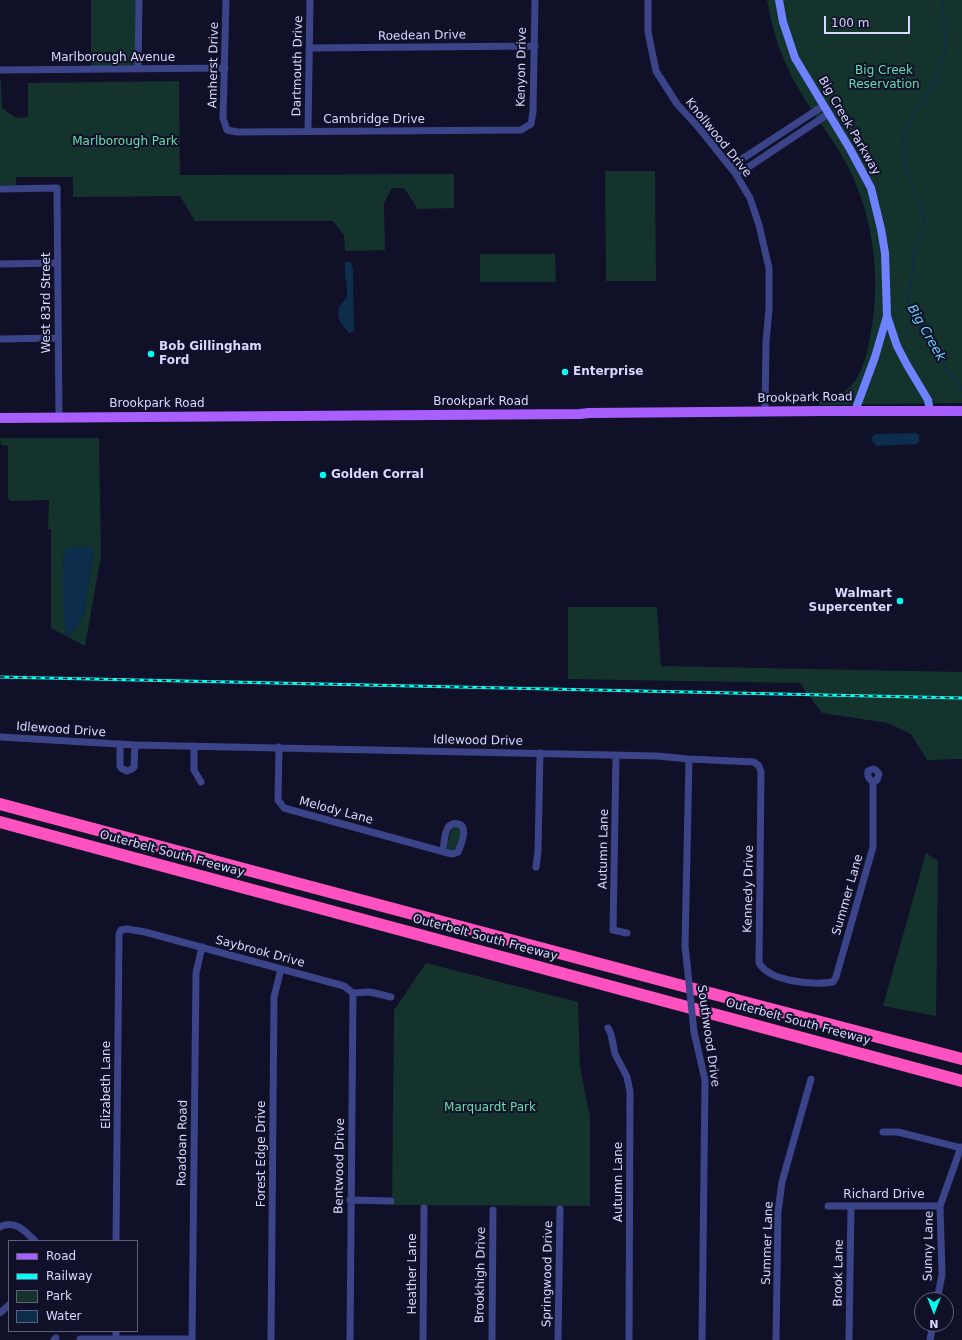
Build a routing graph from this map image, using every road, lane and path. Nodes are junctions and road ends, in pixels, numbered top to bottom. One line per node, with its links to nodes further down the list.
1 (139, 0): 9 (street)
2 (226, 0): 10 (street, Amherst Drive)
3 (310, 0): 8 (street, Dartmouth Drive)
4 (534, 0): 7 (street, Kenyon Drive)
5 (648, 0): 21 (street, Knollwood Drive)
6 (779, 0): 12 (street, Big Creek Parkway)
7 (534, 46): 8 (street, Roedean Drive); 16 (street, Kenyon Drive)
8 (309, 48): 17 (street, Dartmouth Drive)
9 (138, 68): 10 (street, Marlborough Avenue); 11 (street, Marlborough Avenue)
10 (225, 68): 15 (street, Amherst Drive)
11 (0, 70)
12 (823, 106): 13 (street, Big Creek Parkway); 14 (street)
13 (828, 114): 18 (street); 25 (street, Big Creek Parkway)
14 (789, 128): 18 (street); 19 (street)
15 (227, 130): 17 (street, Cambridge Drive)
16 (521, 130): 17 (street, Cambridge Drive)
17 (308, 131)
18 (795, 136): 20 (street)
19 (761, 147): 20 (street); 21 (street)
20 (767, 154): 21 (street)
21 (734, 170): 31 (street, Knollwood Drive)
22 (0, 189): 23 (street, West 83rd Street)
23 (58, 263): 24 (street); 27 (street, West 83rd Street)
24 (0, 264)
25 (887, 316): 28 (street, Big Creek Parkway); 29 (street, Big Creek Parkway)
26 (0, 338): 27 (street)
27 (58, 338): 33 (street, West 83rd Street)
28 (855, 411): 29 (main road, Brookpark Road); 31 (main road, Brookpark Road)
29 (930, 411): 30 (main road, Brookpark Road)
30 (958, 411)
31 (765, 412): 33 (main road, Brookpark Road)
32 (0, 418): 33 (main road, Brookpark Road)
33 (59, 418)
34 (0, 737): 35 (street, Idlewood Drive)
35 (120, 744): 36 (street, Idlewood Drive); 36 (street, Idlewood Drive)
36 (135, 745): 37 (street, Idlewood Drive)
37 (194, 746): 38 (street, Idlewood Drive); 43 (street)
38 (279, 747): 39 (street, Idlewood Drive); 47 (street, Melody Lane)
39 (540, 753): 40 (street, Idlewood Drive); 48 (street)
40 (616, 755): 41 (street, Idlewood Drive); 50 (street, Autumn Lane)
41 (689, 759): 42 (street, Idlewood Drive); 85 (street, Southwood Drive, bridge)
42 (759, 766): 53 (street, Kennedy Drive)
43 (200, 782)
44 (873, 782): 53 (street, Summer Lane)
45 (0, 804): 57 (highway, Outerbelt South Freeway)
46 (0, 822): 59 (highway, Outerbelt South Freeway)
47 (443, 851)
48 (536, 867)
49 (121, 930): 51 (street, Saybrook Drive); 72 (street, Elizabeth Lane)
50 (627, 933)
51 (202, 948): 52 (street, Saybrook Drive); 78 (street, Roadoan Road)
52 (281, 969): 54 (street, Saybrook Drive); 79 (street, Forest Edge Drive)
53 (804, 983)
54 (353, 993): 55 (street, Saybrook Drive); 62 (street, Bentwood Drive)
55 (391, 997)
56 (608, 1028): 84 (street, Autumn Lane)
57 (962, 1059)
58 (811, 1079): 86 (street, Summer Lane)
59 (962, 1081)
60 (883, 1132): 61 (street)
61 (962, 1147): 66 (street, Sunny Lane)
62 (350, 1200): 63 (street); 80 (street, Bentwood Drive)
63 (391, 1201)
64 (828, 1206): 65 (street, Richard Drive)
65 (851, 1206): 66 (street, Richard Drive); 87 (street, Brook Lane)
66 (940, 1206): 73 (street, Sunny Lane)
67 (424, 1208): 81 (street, Heather Lane)
68 (560, 1209): 83 (street, Springwood Drive)
69 (493, 1210): 82 (street, Brookhigh Drive)
70 (0, 1227): 71 (street)
71 (34, 1240)
72 (116, 1240)
73 (939, 1292)
74 (8, 1306): 75 (street)
75 (0, 1313)
76 (80, 1339): 77 (street)
77 (116, 1339): 78 (street)
78 (192, 1339)
79 (271, 1340)
80 (350, 1340)
81 (423, 1340)
82 (492, 1340)
83 (558, 1340)
84 (629, 1340)
85 (702, 1340)
86 (776, 1340)
87 (849, 1340)

